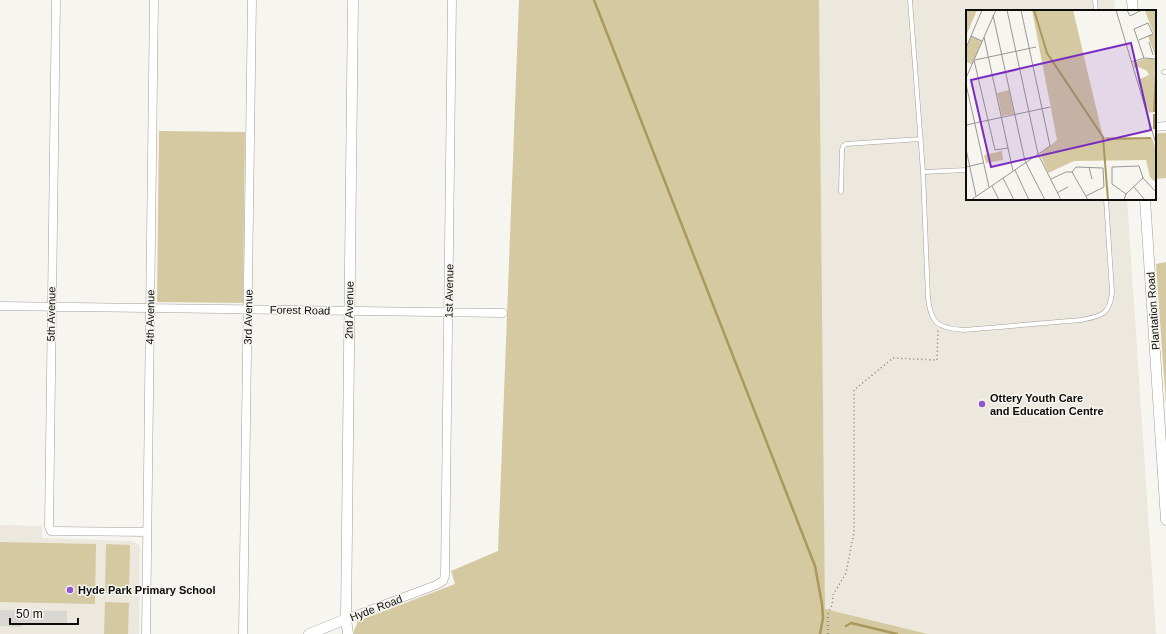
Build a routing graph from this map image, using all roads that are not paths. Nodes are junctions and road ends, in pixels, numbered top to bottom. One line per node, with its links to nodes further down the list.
1 (56, 0): 20 (street, 5th Avenue)
2 (154, 0): 21 (street, 4th Avenue)
3 (252, 0): 22 (street, 3rd Avenue)
4 (353, 0): 23 (street, 2nd Avenue)
5 (452, 0): 24 (street, 1st Avenue)
6 (910, 0): 13 (lane)
7 (1095, 0): 9 (lane)
8 (1132, 0): 10 (street)
9 (1096, 10)
10 (1133, 10)
11 (1166, 126): 12 (street)
12 (1156, 127)
13 (921, 139): 15 (lane); 16 (lane)
14 (966, 170): 15 (lane)
15 (923, 172): 17 (lane)
16 (841, 192)
17 (1106, 200)
18 (1145, 200): 26 (street, Plantation Road)
19 (0, 306): 20 (street, Forest Road)
20 (51, 307): 21 (street, Forest Road); 27 (street, 5th Avenue)
21 (150, 308): 22 (street, Forest Road); 27 (street, 4th Avenue)
22 (248, 309): 23 (street, Forest Road); 31 (street, 3rd Avenue)
23 (349, 311): 24 (street, Forest Road); 29 (street, 2nd Avenue)
24 (448, 311): 25 (street, Forest Road); 28 (street, 1st Avenue)
25 (503, 312)
26 (1166, 520)
27 (147, 532): 30 (street, 4th Avenue)
28 (443, 581): 29 (street, Hyde Road)
29 (346, 619): 32 (street, Hyde Road); 33 (street, 2nd Avenue)
30 (146, 634)
31 (243, 634)
32 (308, 634)
33 (348, 634)

